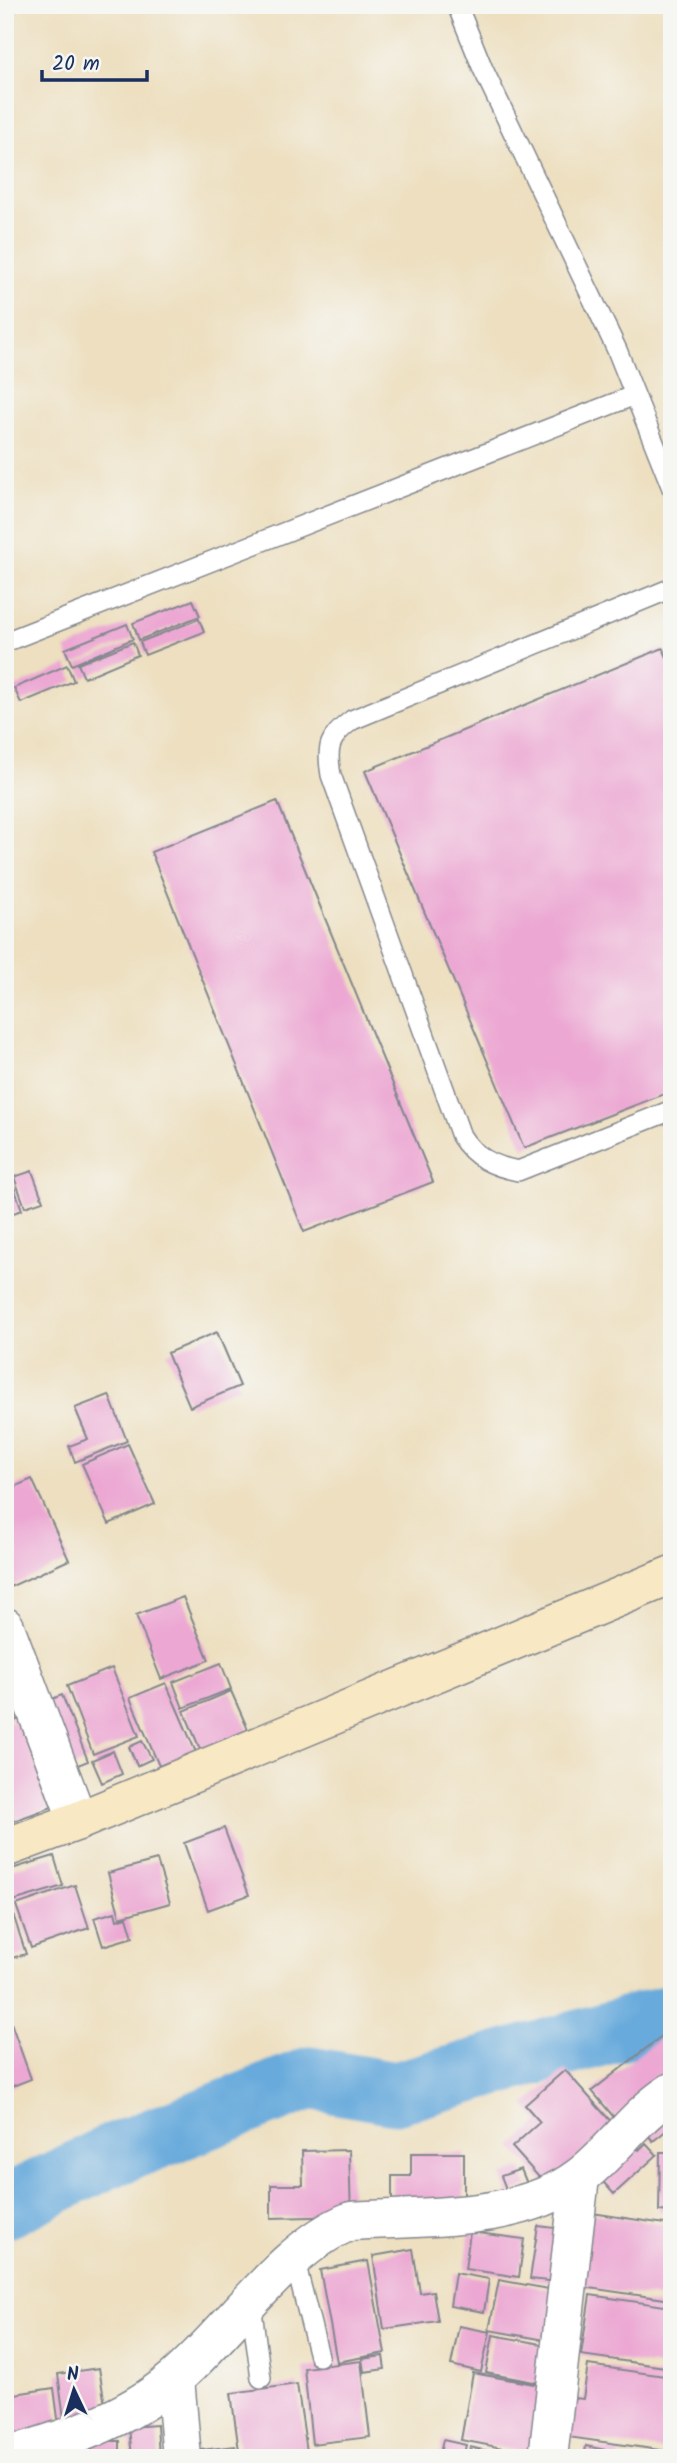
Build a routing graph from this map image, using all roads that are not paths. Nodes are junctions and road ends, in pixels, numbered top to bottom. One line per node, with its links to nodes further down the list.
1 (457, 5): 2 (lane)
2 (635, 395): 3 (lane); 5 (lane)
3 (672, 488)
4 (672, 587): 6 (lane)
5 (5, 642)
6 (672, 1110)
7 (672, 1575): 10 (street)
8 (5, 1627): 9 (street)
9 (17, 1692): 10 (street)
10 (78, 1821): 11 (street)
11 (5, 1847)
12 (672, 2092): 13 (street)
13 (580, 2177): 14 (street); 22 (street)
14 (294, 2258): 15 (street); 16 (lane)
15 (251, 2304): 17 (lane); 18 (street)
16 (319, 2356)
17 (261, 2378)
18 (175, 2379): 19 (street); 21 (street)
19 (73, 2448): 20 (street)
20 (5, 2458)
21 (182, 2458)
22 (548, 2458)

